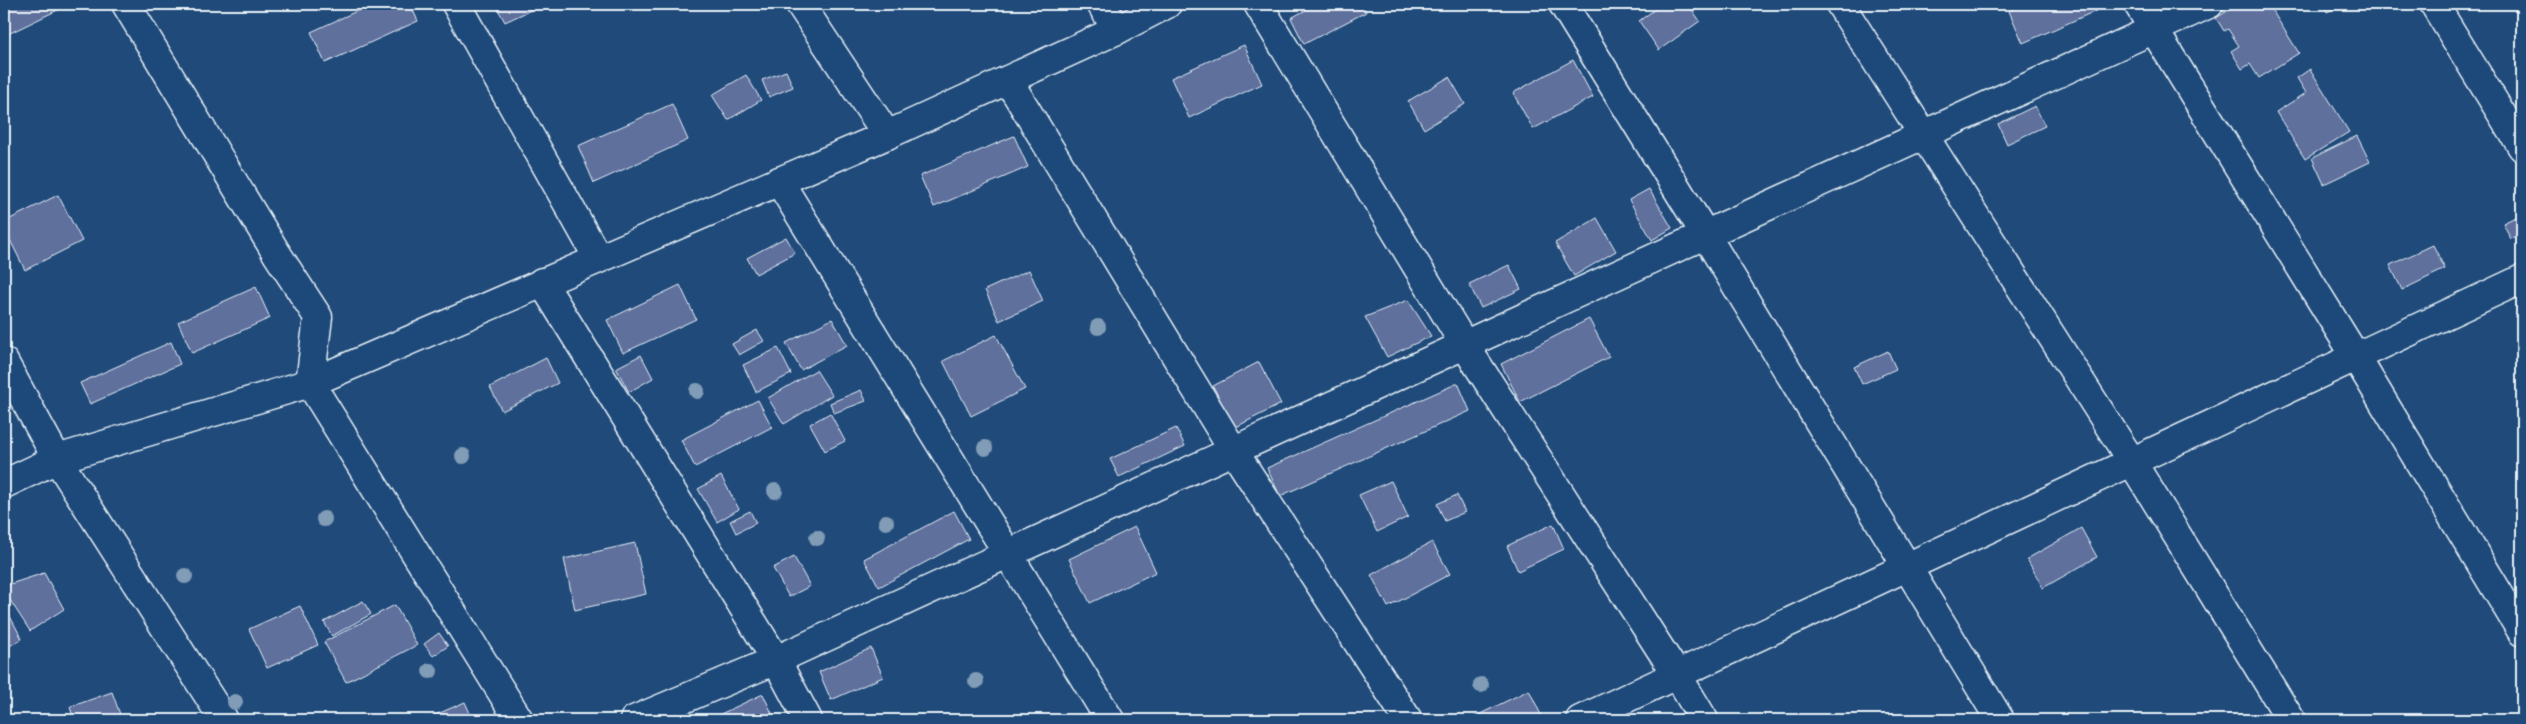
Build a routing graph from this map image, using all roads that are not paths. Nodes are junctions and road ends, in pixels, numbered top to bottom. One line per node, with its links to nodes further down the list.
1 (126, 4): 26 (street)
2 (456, 4): 20 (street)
3 (800, 4): 15 (street)
4 (1102, 4): 13 (street)
5 (1167, 4): 13 (street)
6 (1258, 4): 23 (street)
7 (1563, 4): 19 (street)
8 (1840, 4): 16 (street)
9 (2138, 4): 12 (street)
10 (2209, 4): 12 (street)
11 (2434, 4): 17 (street)
12 (2154, 29): 16 (street); 24 (street)
13 (1117, 30): 14 (street)
14 (1008, 80): 15 (street); 27 (street)
15 (887, 135): 18 (street)
16 (1923, 135): 19 (street); 29 (street)
17 (2522, 147)
18 (779, 181): 20 (street); 31 (street)
19 (1705, 234): 23 (street); 32 (street)
20 (598, 258): 22 (street)
21 (2522, 279): 24 (street)
22 (542, 282): 26 (street); 34 (street)
23 (1464, 344): 27 (street); 35 (street)
24 (2356, 356): 29 (street); 33 (street)
25 (4, 362): 28 (street)
26 (310, 383): 28 (street); 37 (street)
27 (1233, 450): 31 (street); 41 (street)
28 (58, 459): 30 (street); 36 (street)
29 (2132, 462): 32 (street); 45 (street)
30 (4, 484)
31 (1008, 553): 34 (street); 40 (street)
32 (1906, 567): 35 (street); 44 (street)
33 (2522, 632)
34 (776, 660): 38 (street); 39 (street)
35 (1677, 674): 42 (street); 43 (street)
36 (224, 720)
37 (520, 720)
38 (634, 720)
39 (808, 720)
40 (1110, 720)
41 (1408, 720)
42 (1580, 720)
43 (1704, 720)
44 (2000, 720)
45 (2291, 720)

